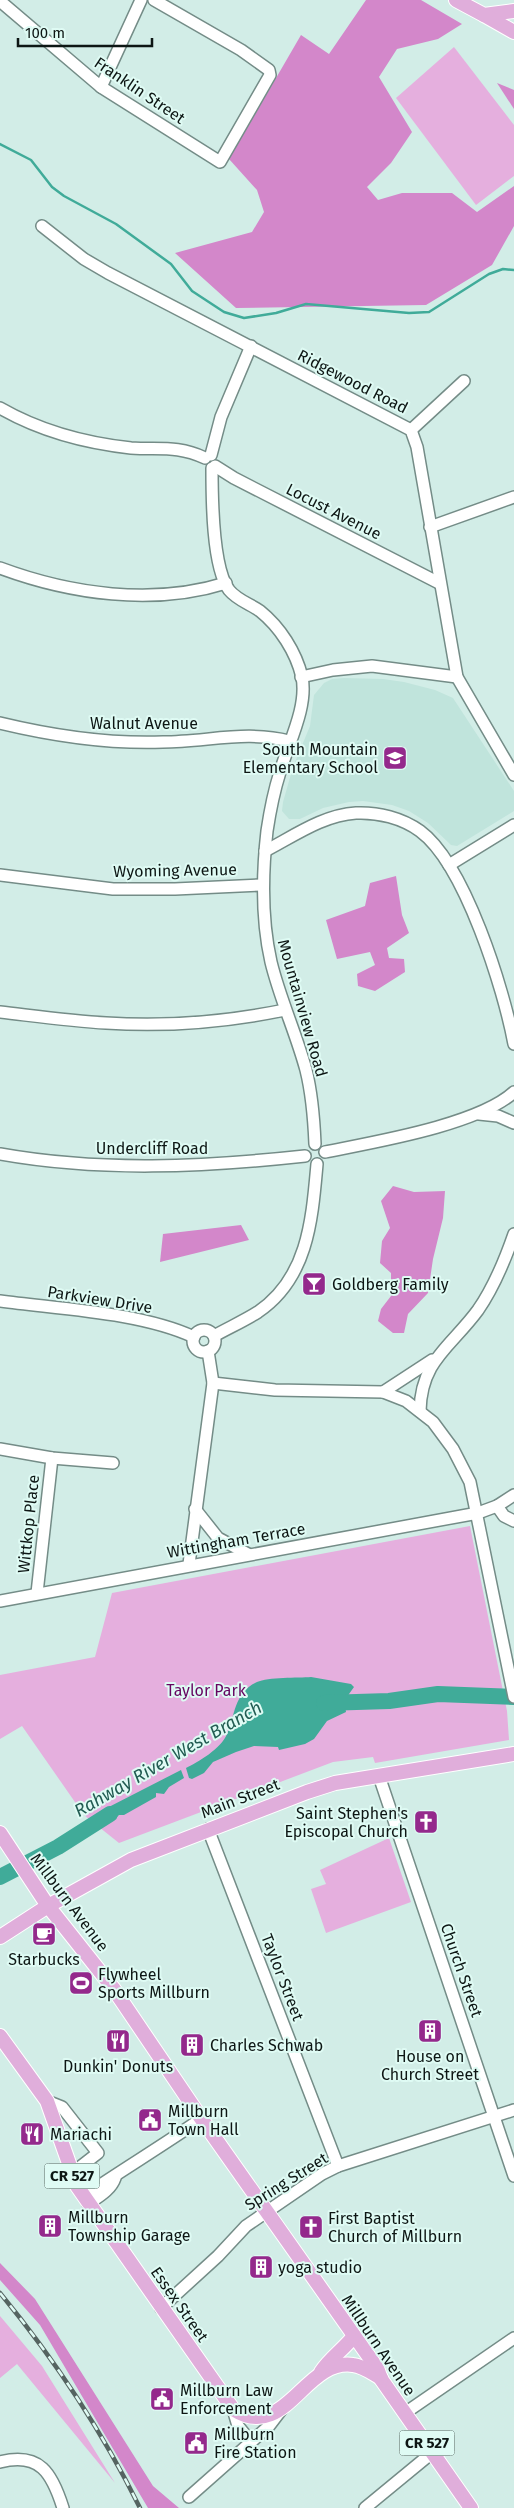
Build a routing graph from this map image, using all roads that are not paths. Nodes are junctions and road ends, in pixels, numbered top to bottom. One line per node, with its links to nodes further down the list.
1 (141, 0): 8 (street)
2 (154, 0): 8 (street, Franklin Street)
3 (456, 0): 6 (main road)
4 (0, 1): 8 (street, Franklin Street)
5 (514, 11): 6 (main road)
6 (484, 15): 7 (main road)
7 (514, 32)
8 (100, 87)
9 (42, 226): 10 (street, Ridgewood Road)
10 (251, 346): 13 (street, Ridgewood Road); 14 (street, Mountainview Road)
11 (464, 381): 13 (street)
12 (0, 408): 14 (street, Locust Avenue)
13 (411, 430): 16 (street, Ridgewood Road)
14 (211, 462): 18 (street, Mountainview Road); 19 (street, Locust Avenue)
15 (514, 497): 16 (street)
16 (430, 527): 19 (street, Ridgewood Road)
17 (0, 568): 18 (street)
18 (226, 583): 20 (street, Mountainview Road)
19 (439, 583): 21 (street, Ridgewood Road)
20 (302, 677): 21 (street); 23 (street, Mountainview Road)
21 (457, 677): 24 (street, Ridgewood Road)
22 (0, 723): 23 (street, Walnut Avenue)
23 (289, 740): 26 (street, Mountainview Road)
24 (514, 775)
25 (514, 825): 27 (street)
26 (265, 850): 27 (street); 29 (street, Mountainview Road)
27 (449, 864): 32 (street)
28 (0, 875): 29 (street, Wyoming Avenue)
29 (262, 884): 30 (street, Mountainview Road)
30 (285, 1010): 31 (street); 36 (street, Mountainview Road)
31 (0, 1012)
32 (514, 1044)
33 (514, 1092): 34 (street)
34 (477, 1114): 35 (street); 37 (street)
35 (514, 1123)
36 (315, 1144): 37 (street); 39 (street)
37 (325, 1152): 40 (street)
38 (0, 1154): 39 (street, Undercliff Road)
39 (305, 1156): 40 (street)
40 (317, 1164): 43 (street)
41 (514, 1234): 46 (street)
42 (0, 1301): 44 (street, Parkview Drive)
43 (214, 1336): 44 (street); 45 (street)
44 (194, 1337): 45 (street)
45 (208, 1351): 47 (street)
46 (436, 1358): 48 (street); 49 (street)
47 (213, 1383): 48 (street); 55 (street)
48 (383, 1392): 49 (street)
49 (420, 1411): 56 (street)
50 (0, 1449): 51 (street)
51 (52, 1458): 52 (street); 60 (street, Wittkop Place)
52 (113, 1463)
53 (514, 1495): 54 (street)
54 (497, 1506): 56 (street); 57 (street)
55 (195, 1509): 58 (street); 59 (street)
56 (478, 1513): 58 (street, Wittingham Terrace); 62 (street)
57 (514, 1521)
58 (248, 1554): 59 (street, Wittingham Terrace)
59 (189, 1564): 60 (street, Wittingham Terrace)
60 (37, 1594): 61 (street, Wittingham Terrace)
61 (0, 1600)
62 (514, 1697)
63 (514, 1754): 64 (main road, Main Street)
64 (379, 1776): 65 (main road, Main Street); 72 (street, Church Street)
65 (208, 1829): 67 (main road, Main Street); 74 (street, Taylor Street)
66 (0, 1833): 67 (main road, Millburn Avenue)
67 (48, 1906): 68 (main road, Main Street); 73 (main road, Millburn Avenue / CR 527)
68 (0, 1937)
69 (0, 2036): 70 (main road, Essex Street / CR 527)
70 (47, 2101): 75 (main road, Essex Street / CR 527); 75 (street)
71 (514, 2110): 72 (street, Spring Street)
72 (495, 2117): 74 (street, Spring Street); 76 (street, Church Street)
73 (201, 2119): 77 (street); 78 (main road, Millburn Avenue / CR 527)
74 (338, 2166): 78 (street, Spring Street)
75 (71, 2174): 77 (main road, Essex Street / CR 527)
76 (514, 2176)
77 (86, 2200): 79 (main road, Essex Street / CR 527)
78 (267, 2212): 79 (street, Spring Street); 80 (main road, Millburn Avenue / CR 527)
79 (161, 2308): 85 (main road, Essex Street / CR 527)
80 (354, 2336): 82 (main road); 83 (main road, Millburn Avenue / CR 527)
81 (514, 2338): 86 (street)
82 (322, 2372): 83 (main road, CR 527); 84 (main road, CR 527)
83 (381, 2379): 86 (main road, Millburn Avenue / CR 527)
84 (285, 2406): 85 (main road, CR 527); 87 (street)
85 (233, 2409): 87 (street, Essex Street)
86 (405, 2413): 88 (main road, Millburn Avenue / CR 527)
87 (251, 2442): 90 (street)
88 (433, 2452): 92 (street); 93 (main road, Millburn Avenue / CR 527)
89 (0, 2462): 91 (street)
90 (189, 2497)
91 (63, 2508)
92 (365, 2508)
93 (471, 2508)

